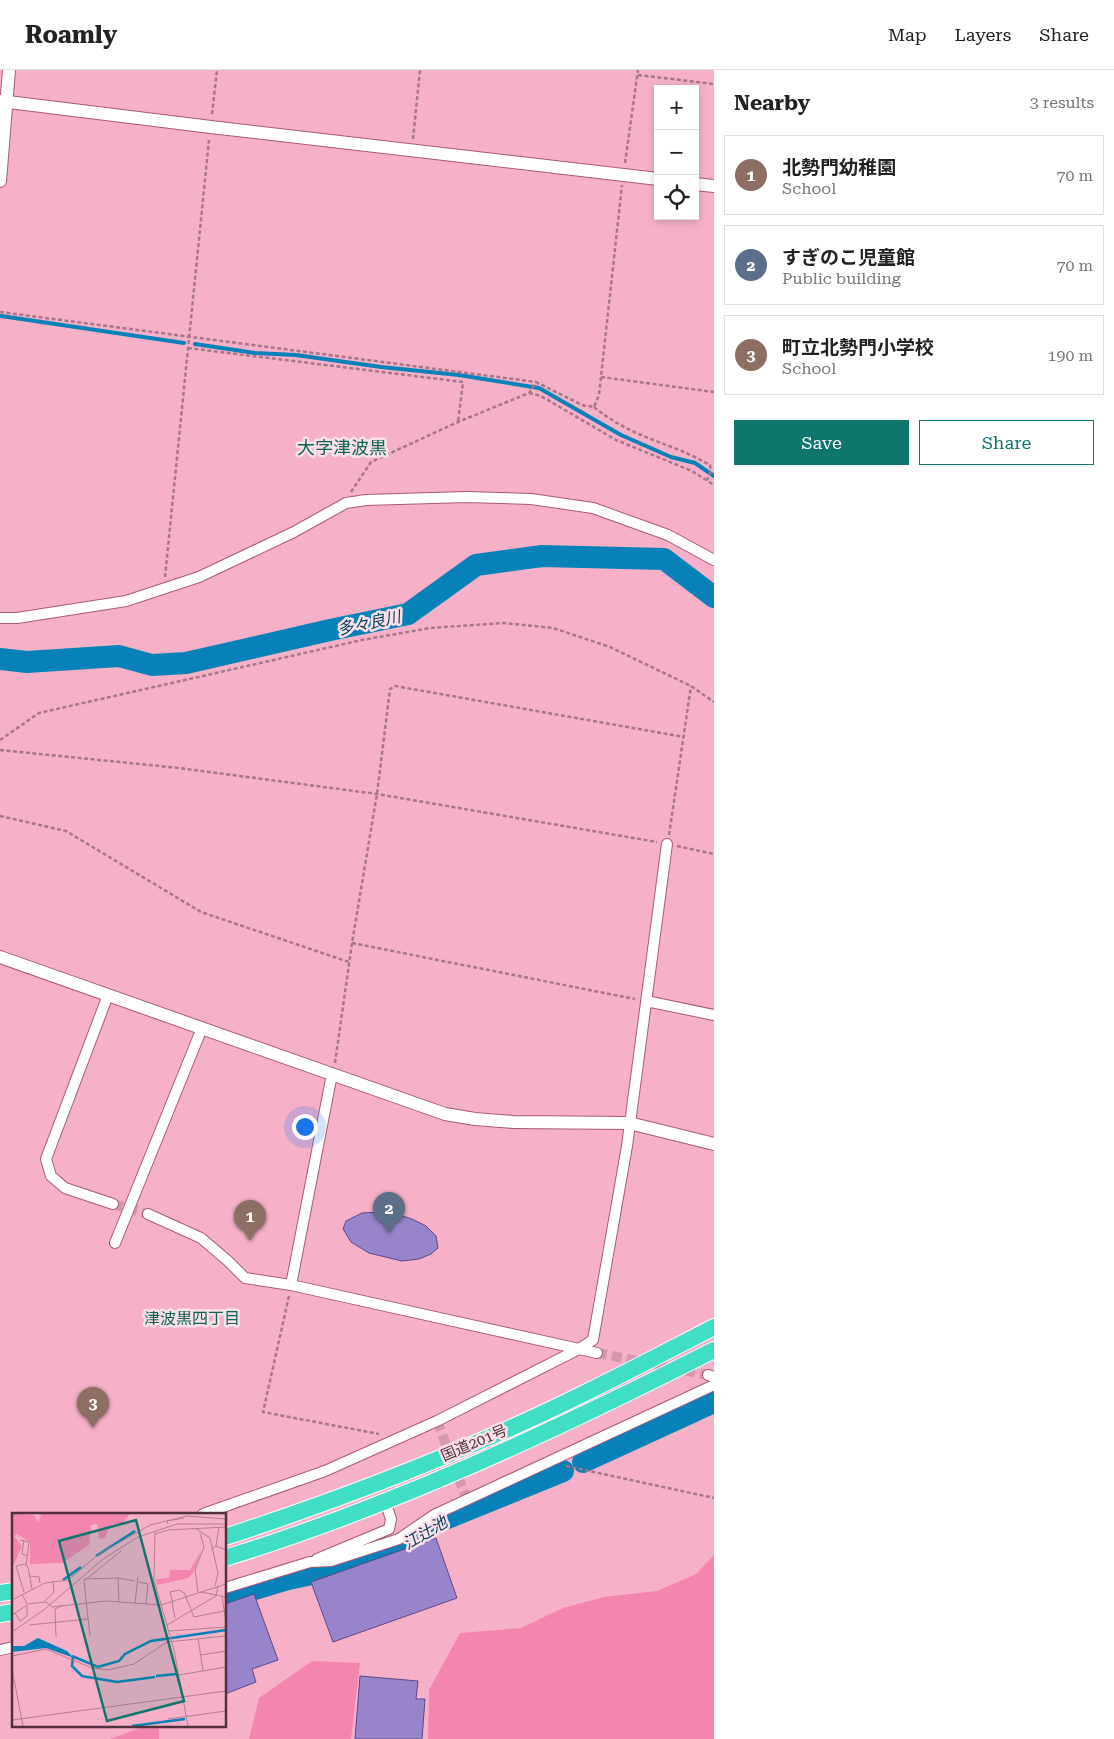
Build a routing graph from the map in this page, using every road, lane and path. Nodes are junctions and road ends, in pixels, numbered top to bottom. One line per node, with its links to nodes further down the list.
1 (9, 70): 7 (street)
2 (217, 70): 8 (path)
3 (420, 70): 9 (path)
4 (638, 70): 5 (path)
5 (638, 75): 6 (path); 10 (path)
6 (714, 84)
7 (3, 101): 8 (street); 12 (street)
8 (211, 127): 9 (street); 16 (path)
9 (411, 150): 10 (street)
10 (624, 175): 11 (street); 18 (path)
11 (654, 179)
12 (0, 180)
13 (699, 184): 14 (street)
14 (714, 186)
15 (0, 312): 16 (path)
16 (188, 338): 17 (path); 19 (path)
17 (188, 348): 23 (path); 28 (path)
18 (601, 377): 21 (path); 22 (path)
19 (535, 383): 20 (path); 22 (path)
20 (530, 391): 23 (path); 24 (path)
21 (714, 392)
22 (594, 407): 24 (path)
23 (458, 422): 26 (path)
24 (708, 480): 25 (path)
25 (714, 485)
26 (346, 503): 27 (street); 28 (street)
27 (714, 560)
28 (164, 588): 29 (street)
29 (0, 618)
30 (691, 686): 31 (path); 32 (path); 33 (path)
31 (714, 702)
32 (684, 737): 35 (path); 37 (path)
33 (0, 740)
34 (0, 750): 35 (path)
35 (377, 794): 37 (path); 39 (path)
36 (0, 816): 41 (path)
37 (667, 844): 38 (path); 43 (street)
38 (714, 854)
39 (352, 943): 41 (path); 43 (path)
40 (0, 957): 42 (street)
41 (349, 962): 46 (path)
42 (108, 995): 45 (street); 49 (street)
43 (646, 1002): 44 (street); 47 (street)
44 (714, 1014)
45 (202, 1028): 46 (street); 51 (street)
46 (332, 1074): 47 (street); 52 (street)
47 (629, 1123): 48 (street); 54 (street)
48 (714, 1144)
49 (113, 1204)
50 (148, 1214): 52 (street)
51 (116, 1243)
52 (291, 1284): 54 (street); 58 (path)
53 (714, 1328): 63 (highway, 国道201号)
54 (579, 1349): 56 (street); 58 (street)
55 (714, 1350): 61 (highway, 国道201号)
56 (597, 1353)
57 (714, 1385): 59 (street)
58 (400, 1437): 62 (street)
59 (545, 1462): 60 (path); 65 (street)
60 (714, 1498)
61 (385, 1501): 64 (highway, 国道201号); 65 (street)
62 (206, 1513)
63 (226, 1536)
64 (226, 1558)
65 (310, 1562): 66 (street)
66 (226, 1588)

